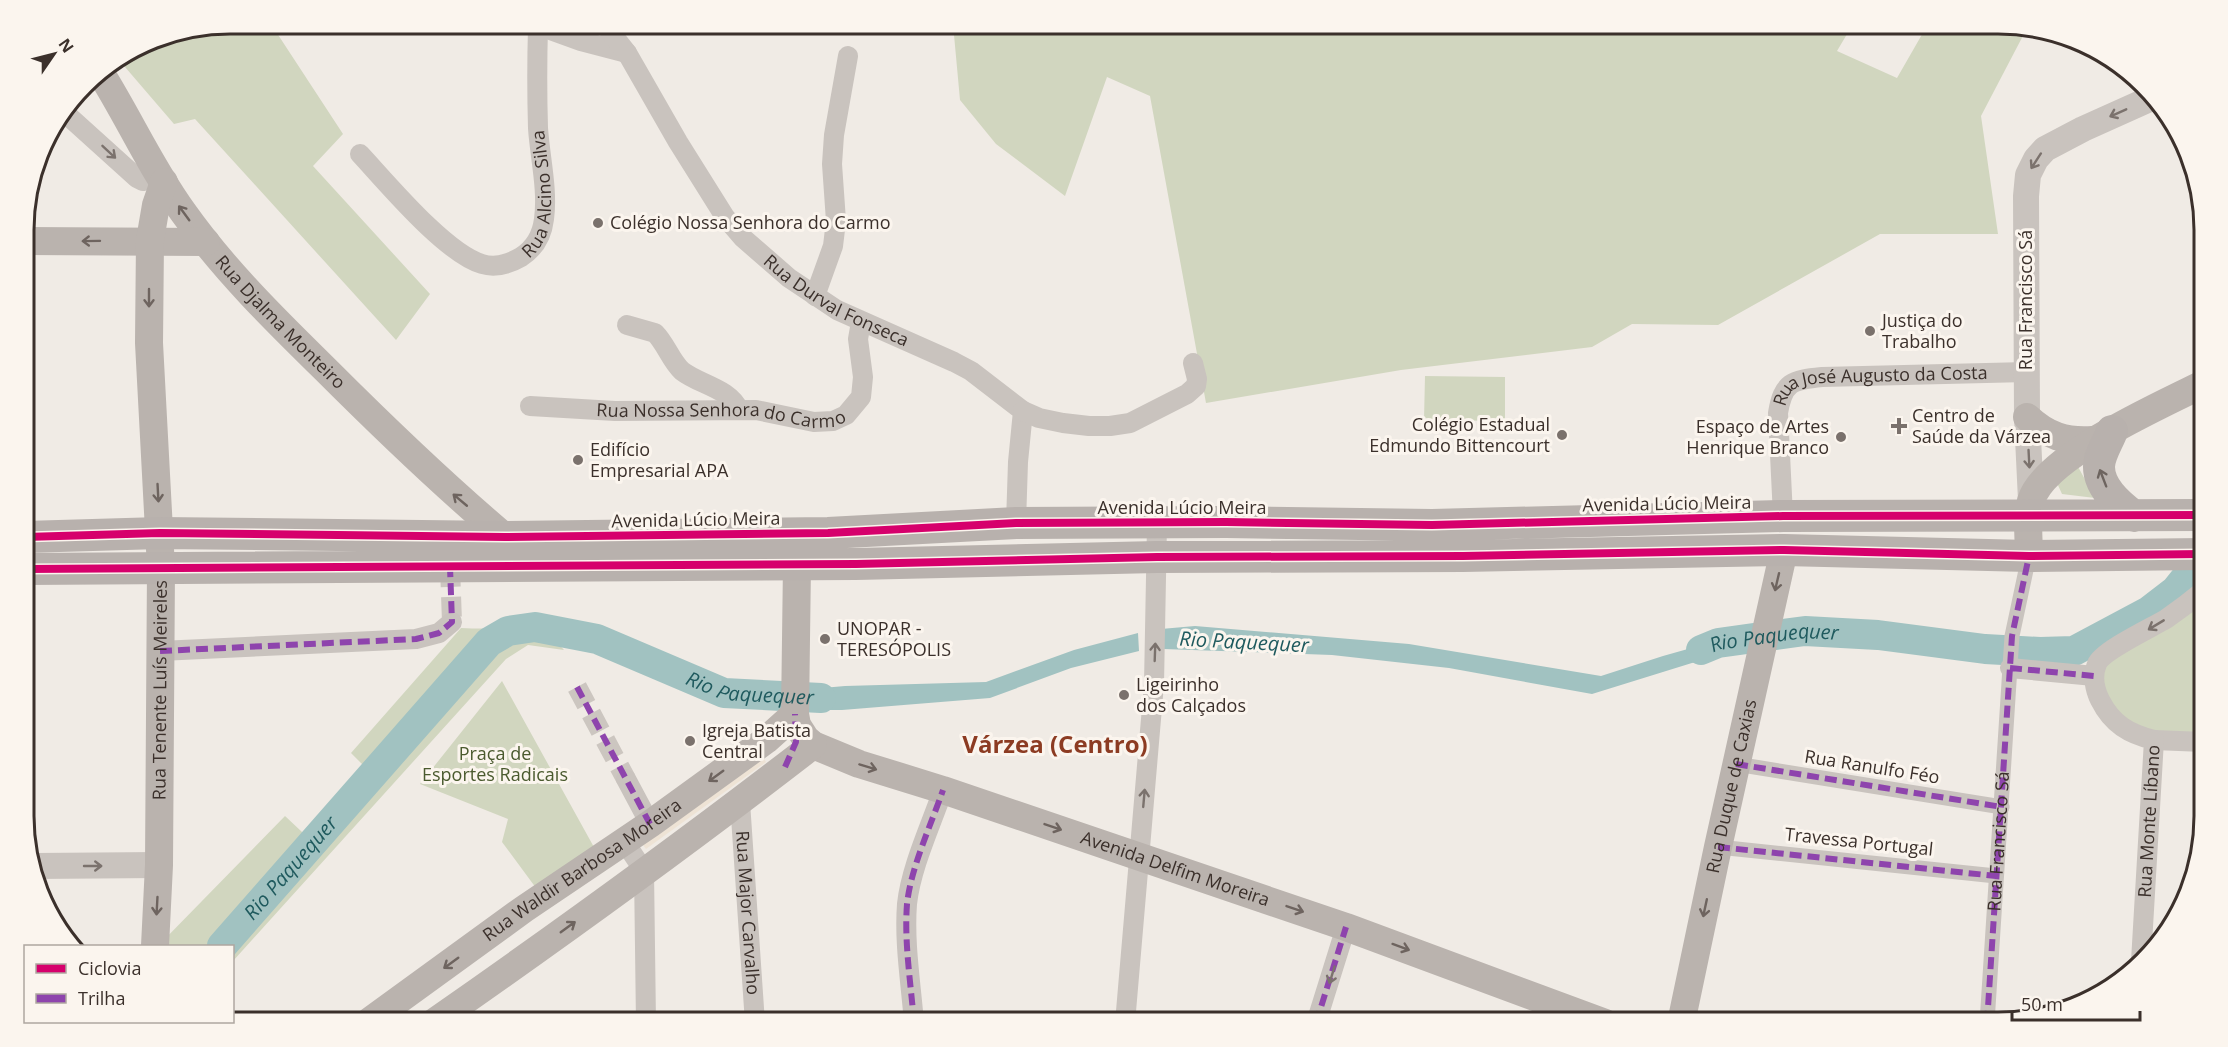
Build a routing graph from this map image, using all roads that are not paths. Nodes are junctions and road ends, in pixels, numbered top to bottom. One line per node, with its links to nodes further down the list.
1 (536, 34): 9 (street, Rua Alcino Silva)
2 (565, 34): 4 (street)
3 (612, 34): 4 (street, Rua Durval Fonseca)
4 (627, 53): 14 (street, Rua Durval Fonseca)
5 (848, 56): 14 (street)
6 (105, 80): 10 (main road, Rua Djalma Monteiro)
7 (2144, 101): 18 (street, Rua Francisco Sá, one-way to 18)
8 (70, 117): 10 (street, one-way to 10)
9 (360, 154)
10 (159, 175): 11 (main road, Rua Tenente Luís Meireles); 13 (main road, Rua Djalma Monteiro, one-way to 10)
11 (150, 240): 12 (main road, one-way to 12); 13 (main road); 31 (main road, Rua Tenente Luís Meireles, one-way to 31)
12 (35, 241)
13 (206, 242): 33 (main road, Rua Djalma Monteiro, one-way to 13)
14 (815, 296): 15 (street, Rua Durval Fonseca)
15 (861, 322): 21 (street, Rua Nossa Senhora do Carmo); 22 (street, Rua Durval Fonseca)
16 (627, 325): 21 (street)
17 (1193, 363): 22 (street, Rua Durval Fonseca)
18 (2026, 372): 23 (street, Rua Francisco Sá); 27 (street, Rua José Augusto da Costa)
19 (2194, 389): 24 (main road)
20 (530, 406): 21 (street, Rua Nossa Senhora do Carmo)
21 (739, 410)
22 (1023, 411): 29 (street)
23 (2026, 417): 24 (main road); 25 (street, Rua Francisco Sá, one-way to 25)
24 (2103, 435): 25 (main road); 28 (main road, one-way to 24)
25 (2030, 508): 27 (main road, Avenida Lúcio Meira); 28 (main road, Avenida Lúcio Meira); 36 (main road, Rua Francisco Sá)
26 (2194, 515): 28 (main road, Avenida Lúcio Meira)
27 (1783, 516): 30 (main road, Avenida Lúcio Meira)
28 (2134, 516)
29 (1016, 523): 30 (main road, Avenida Lúcio Meira); 33 (main road, Avenida Lúcio Meira)
30 (1157, 524): 37 (street)
31 (160, 534): 32 (main road, Avenida Lúcio Meira); 33 (main road, Avenida Lúcio Meira); 39 (main road, Rua Tenente Luís Meireles)
32 (34, 537)
33 (505, 537)
34 (1784, 550): 36 (main road); 37 (main road); 51 (main road, Rua Duque de Caxias, one-way to 51)
35 (2190, 554): 36 (main road)
36 (2029, 555): 44 (street, Rua Francisco Sá)
37 (1157, 557): 38 (main road); 60 (street, one-way to 37)
38 (797, 564): 39 (main road); 46 (main road)
39 (161, 568): 40 (main road); 43 (main road, Rua Tenente Luís Meireles)
40 (34, 569)
41 (2194, 598): 45 (street, one-way to 45)
42 (452, 622): 43 (street)
43 (160, 651): 61 (main road, Rua Tenente Luís Meireles)
44 (2011, 665): 45 (street); 56 (street, Rua Francisco Sá)
45 (2094, 676): 48 (street, Rua Monte Líbano)
46 (794, 699): 47 (main road, Rua Waldir Barbosa Moreira); 50 (main road); 52 (street)
47 (766, 740): 52 (main road); 57 (main road, Rua Waldir Barbosa Moreira, one-way to 57)
48 (2154, 740): 49 (street); 68 (street, Rua Monte Líbano)
49 (2194, 742)
50 (813, 745): 52 (main road, Rua Waldir Barbosa Moreira); 54 (main road, Avenida Delfim Moreira, one-way to 54)
51 (1736, 764): 56 (street, Rua Ranulfo Féo); 59 (main road, Rua Duque de Caxias)
52 (785, 767): 55 (main road, Rua Waldir Barbosa Moreira)
53 (626, 779): 57 (street)
54 (943, 790): 60 (main road, Avenida Delfim Moreira, one-way to 60); 74 (street)
55 (740, 802): 63 (main road, Rua Waldir Barbosa Moreira); 73 (street, Rua Major Carvalho)
56 (2002, 807): 64 (street, Rua Francisco Sá)
57 (650, 824): 58 (main road, Rua Waldir Barbosa Moreira)
58 (624, 842): 63 (street); 66 (main road, Rua Waldir Barbosa Moreira)
59 (1718, 847): 64 (street, Travessa Portugal); 78 (main road, Rua Duque de Caxias, one-way to 78)
60 (1140, 857): 65 (main road, Avenida Delfim Moreira, one-way to 65); 75 (street)
61 (159, 865): 62 (street, one-way to 61); 67 (main road, Rua Tenente Luís Meireles, one-way to 67)
62 (41, 866)
63 (644, 871): 69 (main road, Rua Waldir Barbosa Moreira, one-way to 63); 72 (street)
64 (1996, 876): 79 (street, Rua Francisco Sá)
65 (1346, 927): 76 (street, one-way to 76); 77 (main road, Avenida Delfim Moreira, one-way to 77)
66 (498, 929): 69 (main road); 70 (main road, Rua Waldir Barbosa Moreira, one-way to 70)
67 (155, 945)
68 (2142, 949)
69 (521, 962): 71 (main road, Rua Waldir Barbosa Moreira)
70 (382, 1012)
71 (449, 1012)
72 (646, 1012)
73 (754, 1012)
74 (913, 1012)
75 (1126, 1012)
76 (1319, 1012)
77 (1575, 1012)
78 (1683, 1012)
79 (1988, 1012)

